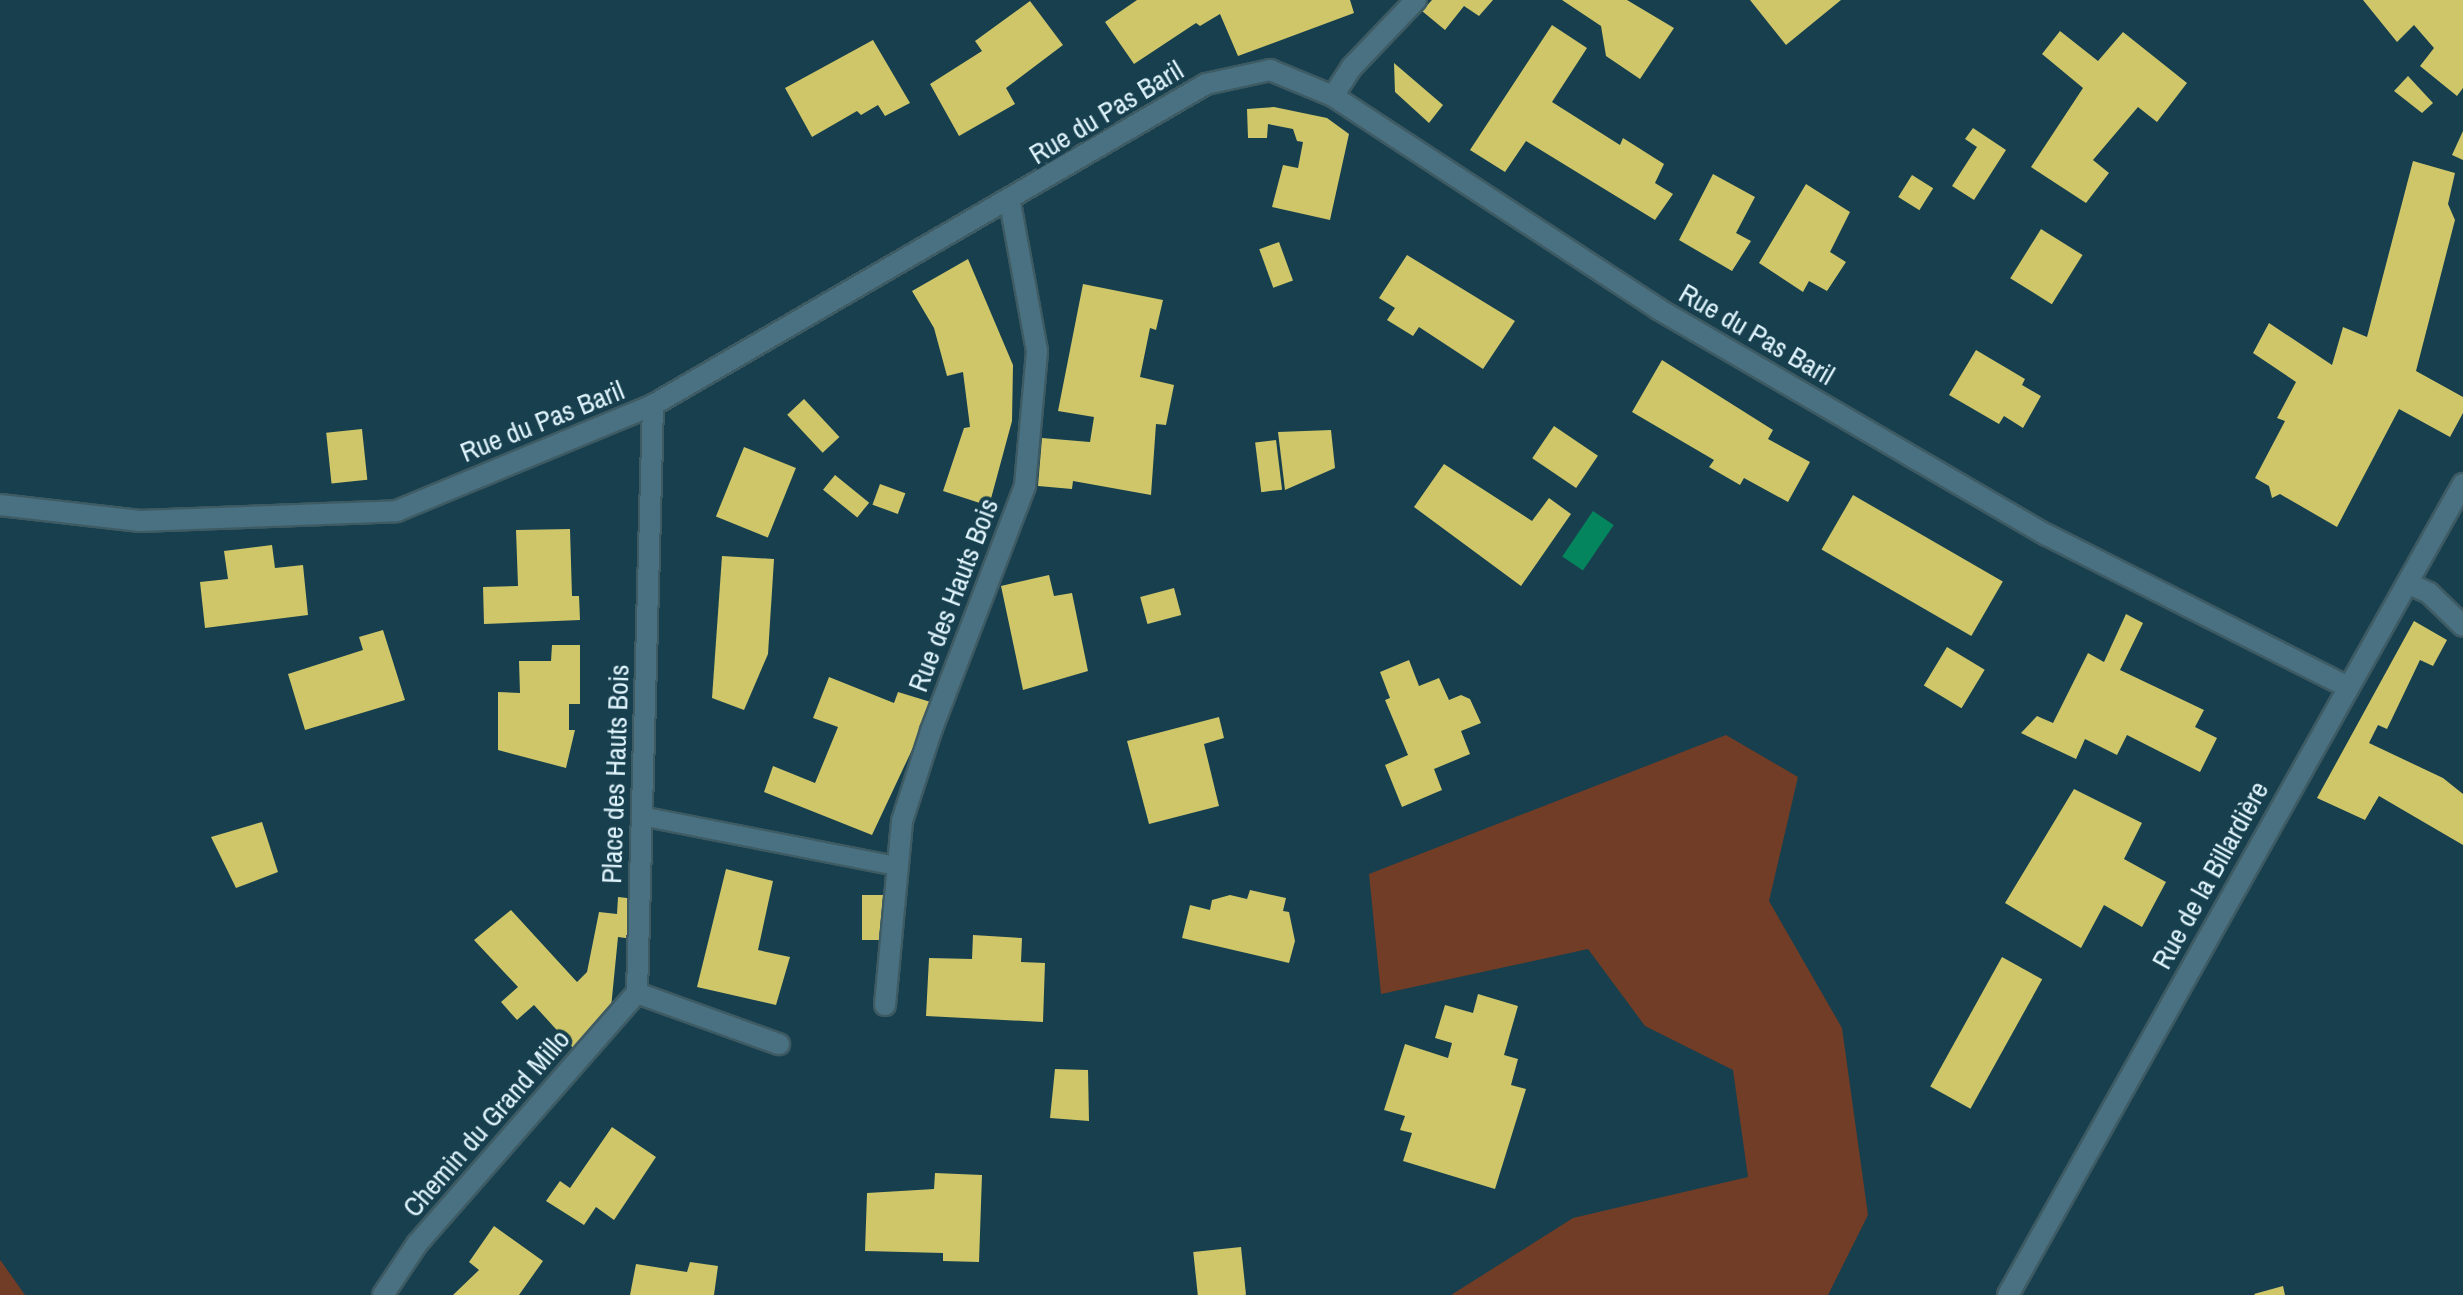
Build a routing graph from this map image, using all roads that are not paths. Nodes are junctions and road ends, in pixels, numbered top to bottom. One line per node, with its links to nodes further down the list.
1 (1416, 0): 2 (street)
2 (1333, 96): 3 (street, Rue du Pas Baril); 10 (street, Rue du Pas Baril)
3 (1010, 202): 4 (street, Rue du Pas Baril); 12 (street, Rue des Hauts Bois)
4 (653, 405): 6 (street, Rue du Pas Baril); 11 (street, Place des Hauts Bois)
5 (2463, 484): 7 (street, Rue de la Billardière)
6 (0, 505)
7 (2458, 507): 8 (street, Rue de la Billardière)
8 (2409, 584): 9 (street); 10 (street, Rue de la Billardière)
9 (2463, 626)
10 (2348, 687): 17 (street, Rue de la Billardière)
11 (641, 816): 12 (lane); 13 (street, Place des Hauts Bois)
12 (896, 866): 14 (street, Rue des Hauts Bois)
13 (637, 993): 15 (street); 16 (street, Chemin du Grand Millo)
14 (885, 1005)
15 (779, 1044)
16 (383, 1295)
17 (2008, 1295)

